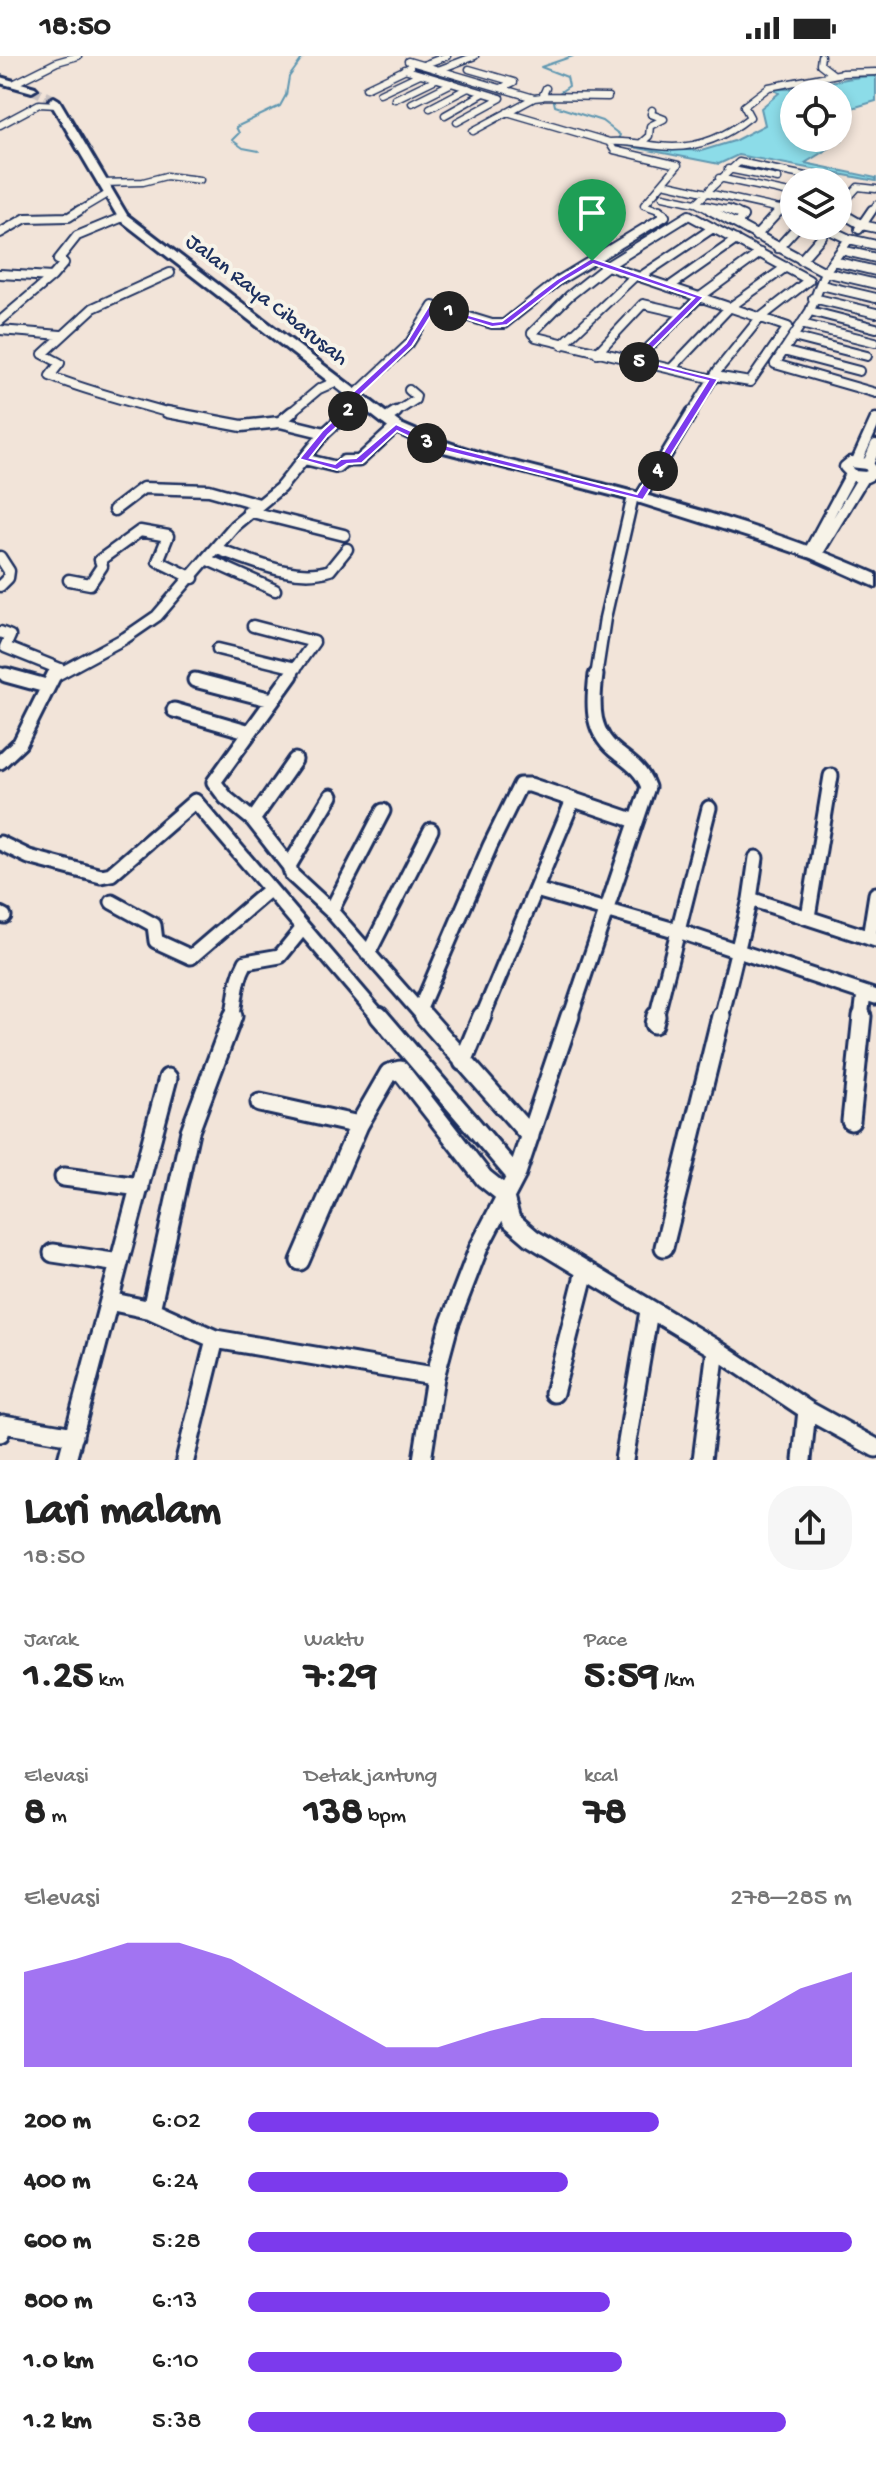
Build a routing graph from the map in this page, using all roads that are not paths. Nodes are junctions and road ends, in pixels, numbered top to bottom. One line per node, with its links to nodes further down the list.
1 (78, 56): 17 (street)
2 (447, 56): 5 (street)
3 (475, 56): 9 (street)
4 (821, 56): 12 (street)
5 (417, 60): 7 (street); 9 (street)
6 (478, 65): 8 (street)
7 (404, 69): 11 (street); 19 (street)
8 (469, 69): 13 (street); 21 (street)
9 (438, 70): 13 (street)
10 (876, 72): 12 (street)
11 (420, 74): 15 (street); 25 (street)
12 (833, 74): 42 (street)
13 (454, 75): 14 (street)
14 (465, 78): 18 (street); 21 (street)
15 (436, 79): 18 (street); 31 (street)
16 (0, 80): 17 (main road)
17 (15, 83): 23 (main road)
18 (451, 84): 20 (street); 33 (street)
19 (366, 88)
20 (468, 88): 26 (street); 34 (street)
21 (501, 88): 24 (street)
22 (546, 88): 27 (street)
23 (32, 89)
24 (513, 92): 29 (street); 30 (street)
25 (380, 93)
26 (484, 93): 29 (street); 37 (street)
27 (551, 96): 28 (street); 30 (street)
28 (608, 97)
29 (501, 98): 38 (street)
30 (534, 98): 36 (street)
31 (395, 99)
32 (55, 103): 39 (street); 49 (main road, Jalan Raya Cibarusah)
33 (412, 103)
34 (430, 108)
35 (652, 110): 42 (street)
36 (507, 112): 40 (street); 41 (street)
37 (445, 115)
38 (457, 122)
39 (0, 125)
40 (473, 131)
41 (609, 142): 42 (street); 48 (street)
42 (641, 143)
43 (728, 169): 44 (street); 45 (street); 46 (street)
44 (780, 170)
45 (780, 177)
46 (719, 178): 51 (street); 52 (street)
47 (200, 180): 49 (street)
48 (665, 182): 51 (street); 81 (street)
49 (105, 188): 60 (street); 61 (main road, Jalan Raya Cibarusah)
50 (876, 189): 53 (street)
51 (709, 190): 55 (street); 57 (street)
52 (780, 190)
53 (852, 194)
54 (663, 196): 55 (street)
55 (696, 203): 68 (street)
56 (876, 205): 59 (street)
57 (780, 206)
58 (780, 211): 68 (street)
59 (873, 215): 63 (street)
60 (69, 217): 64 (street); 67 (street)
61 (123, 217): 64 (street); 117 (main road, Jalan Raya Cibarusah)
62 (852, 219): 63 (street)
63 (862, 225): 66 (street); 69 (street)
64 (97, 226): 90 (street)
65 (713, 228): 71 (street); 83 (street); 89 (street)
66 (876, 228)
67 (0, 233)
68 (756, 236): 76 (street)
69 (852, 236)
70 (852, 238): 75 (street)
71 (736, 240): 78 (street); 93 (street)
72 (785, 240): 76 (street)
73 (818, 240): 80 (street)
74 (848, 240): 77 (street)
75 (876, 244)
76 (778, 248): 80 (street)
77 (841, 250): 79 (street); 82 (street)
78 (760, 253): 84 (street); 94 (street)
79 (876, 258)
80 (801, 260): 86 (street)
81 (592, 261): 83 (street); 121 (street)
82 (833, 261): 85 (street); 86 (street)
83 (607, 266): 89 (street); 109 (street)
84 (786, 267): 97 (street); 101 (street)
85 (876, 271)
86 (825, 272): 91 (street); 92 (street)
87 (170, 273): 106 (street)
88 (0, 274): 90 (street)
89 (638, 276): 93 (street); 109 (street)
90 (52, 277): 102 (street)
91 (876, 284)
92 (821, 285): 95 (street); 96 (street)
93 (669, 287): 94 (street)
94 (700, 297): 97 (street); 99 (street)
95 (813, 298): 98 (street); 100 (street)
96 (876, 298)
97 (729, 308): 101 (street); 114 (street)
98 (810, 311): 103 (street); 104 (street)
99 (682, 313): 111 (street); 113 (street)
100 (876, 313)
101 (760, 318): 116 (street); 116 (street)
102 (0, 321)
103 (801, 324): 107 (street); 108 (street)
104 (876, 328)
105 (0, 330): 106 (street)
106 (61, 335): 123 (street)
107 (793, 337): 110 (street); 112 (street)
108 (876, 342): 112 (street)
109 (562, 345): 111 (street)
110 (783, 351): 115 (street); 118 (street)
111 (597, 353): 113 (street)
112 (867, 356): 115 (street)
113 (635, 361): 114 (street)
114 (671, 369): 116 (street)
115 (859, 371): 118 (street)
116 (714, 378): 131 (street)
117 (335, 382): 121 (main road, Jalan Raya Cibarusah); 123 (street)
118 (850, 386): 120 (street)
119 (409, 390): 124 (street)
120 (876, 393)
121 (357, 398): 124 (main road, Jalan Raya Cibarusah); 125 (street)
122 (876, 419): 128 (street)
123 (280, 422): 125 (street)
124 (390, 423): 127 (street); 131 (main road, Jalan Raya Cibarusah)
125 (325, 433): 127 (street)
126 (876, 445): 128 (street)
127 (304, 459): 132 (street)
128 (863, 462): 129 (street); 130 (street)
129 (851, 474): 130 (street); 138 (street)
130 (863, 478): 138 (street)
131 (636, 497): 138 (main road, Jalan Raya Cibarusah); 165 (street)
132 (259, 504): 133 (street); 134 (street)
133 (114, 510)
134 (248, 511): 135 (street); 136 (street)
135 (344, 535)
136 (217, 549): 137 (street); 140 (street)
137 (347, 549)
138 (813, 553): 143 (main road, Jalan Raya Cibarusah)
139 (0, 557): 144 (street)
140 (208, 560): 141 (street); 145 (street)
141 (193, 578): 142 (street); 150 (street)
142 (69, 580)
143 (876, 581)
144 (0, 586)
145 (275, 590)
146 (253, 626): 149 (street)
147 (0, 632): 150 (street)
148 (218, 649): 149 (street)
149 (296, 668): 154 (street)
150 (60, 669): 153 (street)
151 (0, 673): 153 (street)
152 (195, 680): 154 (street)
153 (46, 686): 158 (street)
154 (272, 700): 156 (street)
155 (174, 710): 156 (street)
156 (250, 732): 164 (street)
157 (295, 760): 164 (street)
158 (0, 762)
159 (831, 776): 177 (street)
160 (331, 796): 169 (street)
161 (573, 800): 165 (street); 171 (street); 184 (street)
162 (709, 808): 179 (street)
163 (383, 811): 176 (street)
164 (253, 820): 169 (street)
165 (636, 821): 175 (street)
166 (431, 830): 182 (street)
167 (0, 843): 170 (street)
168 (756, 858): 173 (street)
169 (289, 866): 176 (street)
170 (270, 889): 174 (street); 178 (street)
171 (536, 890): 175 (street); 186 (street)
172 (876, 894): 180 (street)
173 (750, 899): 177 (street); 181 (street)
174 (112, 902)
175 (607, 909): 179 (street); 191 (street)
176 (331, 911): 182 (street)
177 (808, 917): 180 (street)
178 (302, 929): 192 (street); 202 (street)
179 (678, 931): 181 (street); 185 (street)
180 (872, 939)
181 (736, 950): 183 (street); 196 (street)
182 (368, 954): 184 (street)
183 (870, 995): 189 (street)
184 (419, 1011): 186 (street)
185 (654, 1024)
186 (463, 1062): 191 (street)
187 (168, 1078): 194 (street)
188 (260, 1103): 190 (street)
189 (851, 1121)
190 (359, 1125): 195 (street); 198 (street)
191 (530, 1136): 192 (street)
192 (516, 1176): 195 (street)
193 (64, 1177): 194 (street)
194 (140, 1187): 199 (street)
195 (504, 1194): 200 (street); 206 (street)
196 (664, 1247)
197 (53, 1253): 199 (street)
198 (300, 1261)
199 (119, 1263): 201 (street)
200 (585, 1271): 203 (street); 207 (street)
201 (109, 1301): 202 (street); 210 (street)
202 (151, 1310): 204 (street)
203 (649, 1311): 205 (street); 215 (street)
204 (215, 1339): 206 (street); 213 (street)
205 (716, 1349): 208 (street); 216 (street)
206 (433, 1376): 214 (street)
207 (554, 1393)
208 (807, 1410): 211 (street); 217 (street)
209 (0, 1433): 210 (street)
210 (74, 1436): 212 (street)
211 (876, 1448)
212 (67, 1460)
213 (185, 1460)
214 (422, 1460)
215 (624, 1460)
216 (702, 1460)
217 (802, 1460)

